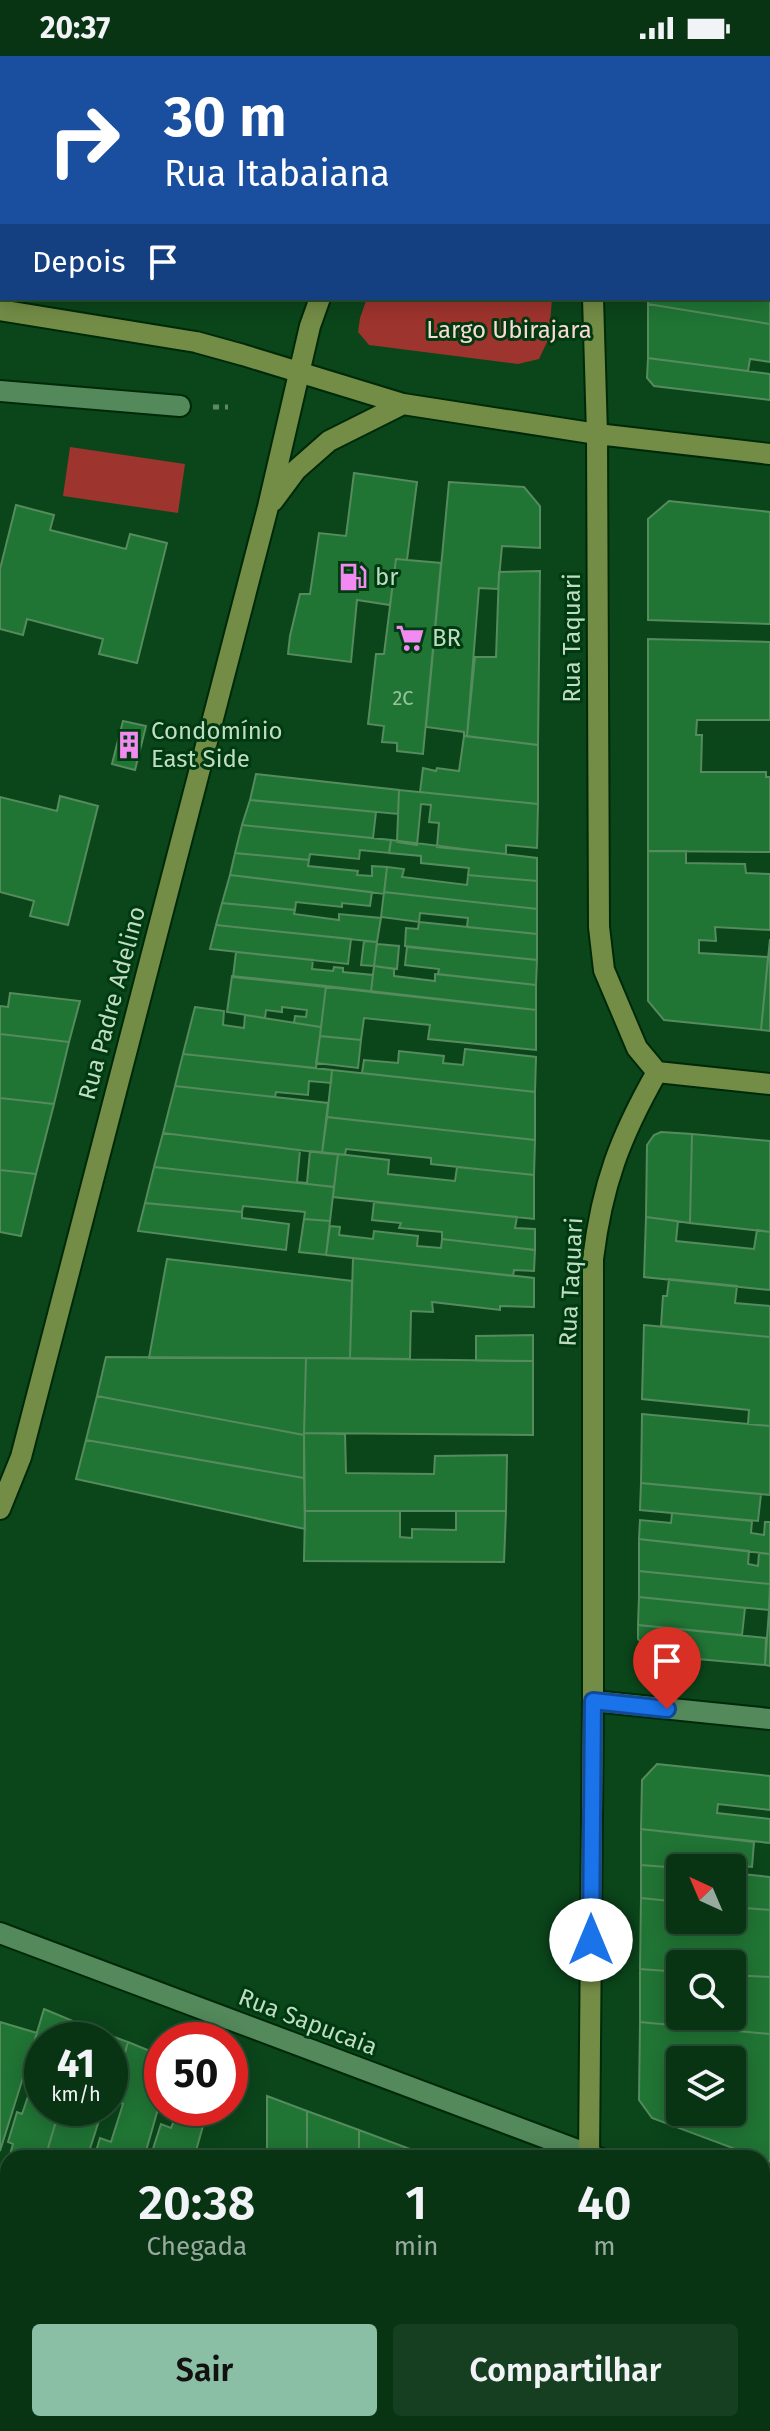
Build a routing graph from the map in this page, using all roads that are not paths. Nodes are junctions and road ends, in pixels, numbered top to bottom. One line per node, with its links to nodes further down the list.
1 (319, 300): 4 (main road)
2 (593, 300): 8 (main road)
3 (0, 310): 4 (main road)
4 (300, 373): 6 (main road); 10 (main road, Rua Padre Adelino)
5 (0, 391): 7 (street)
6 (403, 404): 8 (main road); 10 (main road, Rua Padre Adelino)
7 (180, 406)
8 (597, 434): 9 (main road); 11 (main road, Rua Taquari)
9 (770, 454)
10 (268, 507): 13 (main road, Rua Padre Adelino)
11 (657, 1072): 12 (main road); 14 (main road, Rua Taquari)
12 (770, 1084)
13 (0, 1509)
14 (593, 1701): 15 (street); 18 (main road, Rua Taquari)
15 (770, 1719)
16 (0, 1933): 17 (street, Rua Sapucaia)
17 (574, 2150)
18 (592, 2150)

